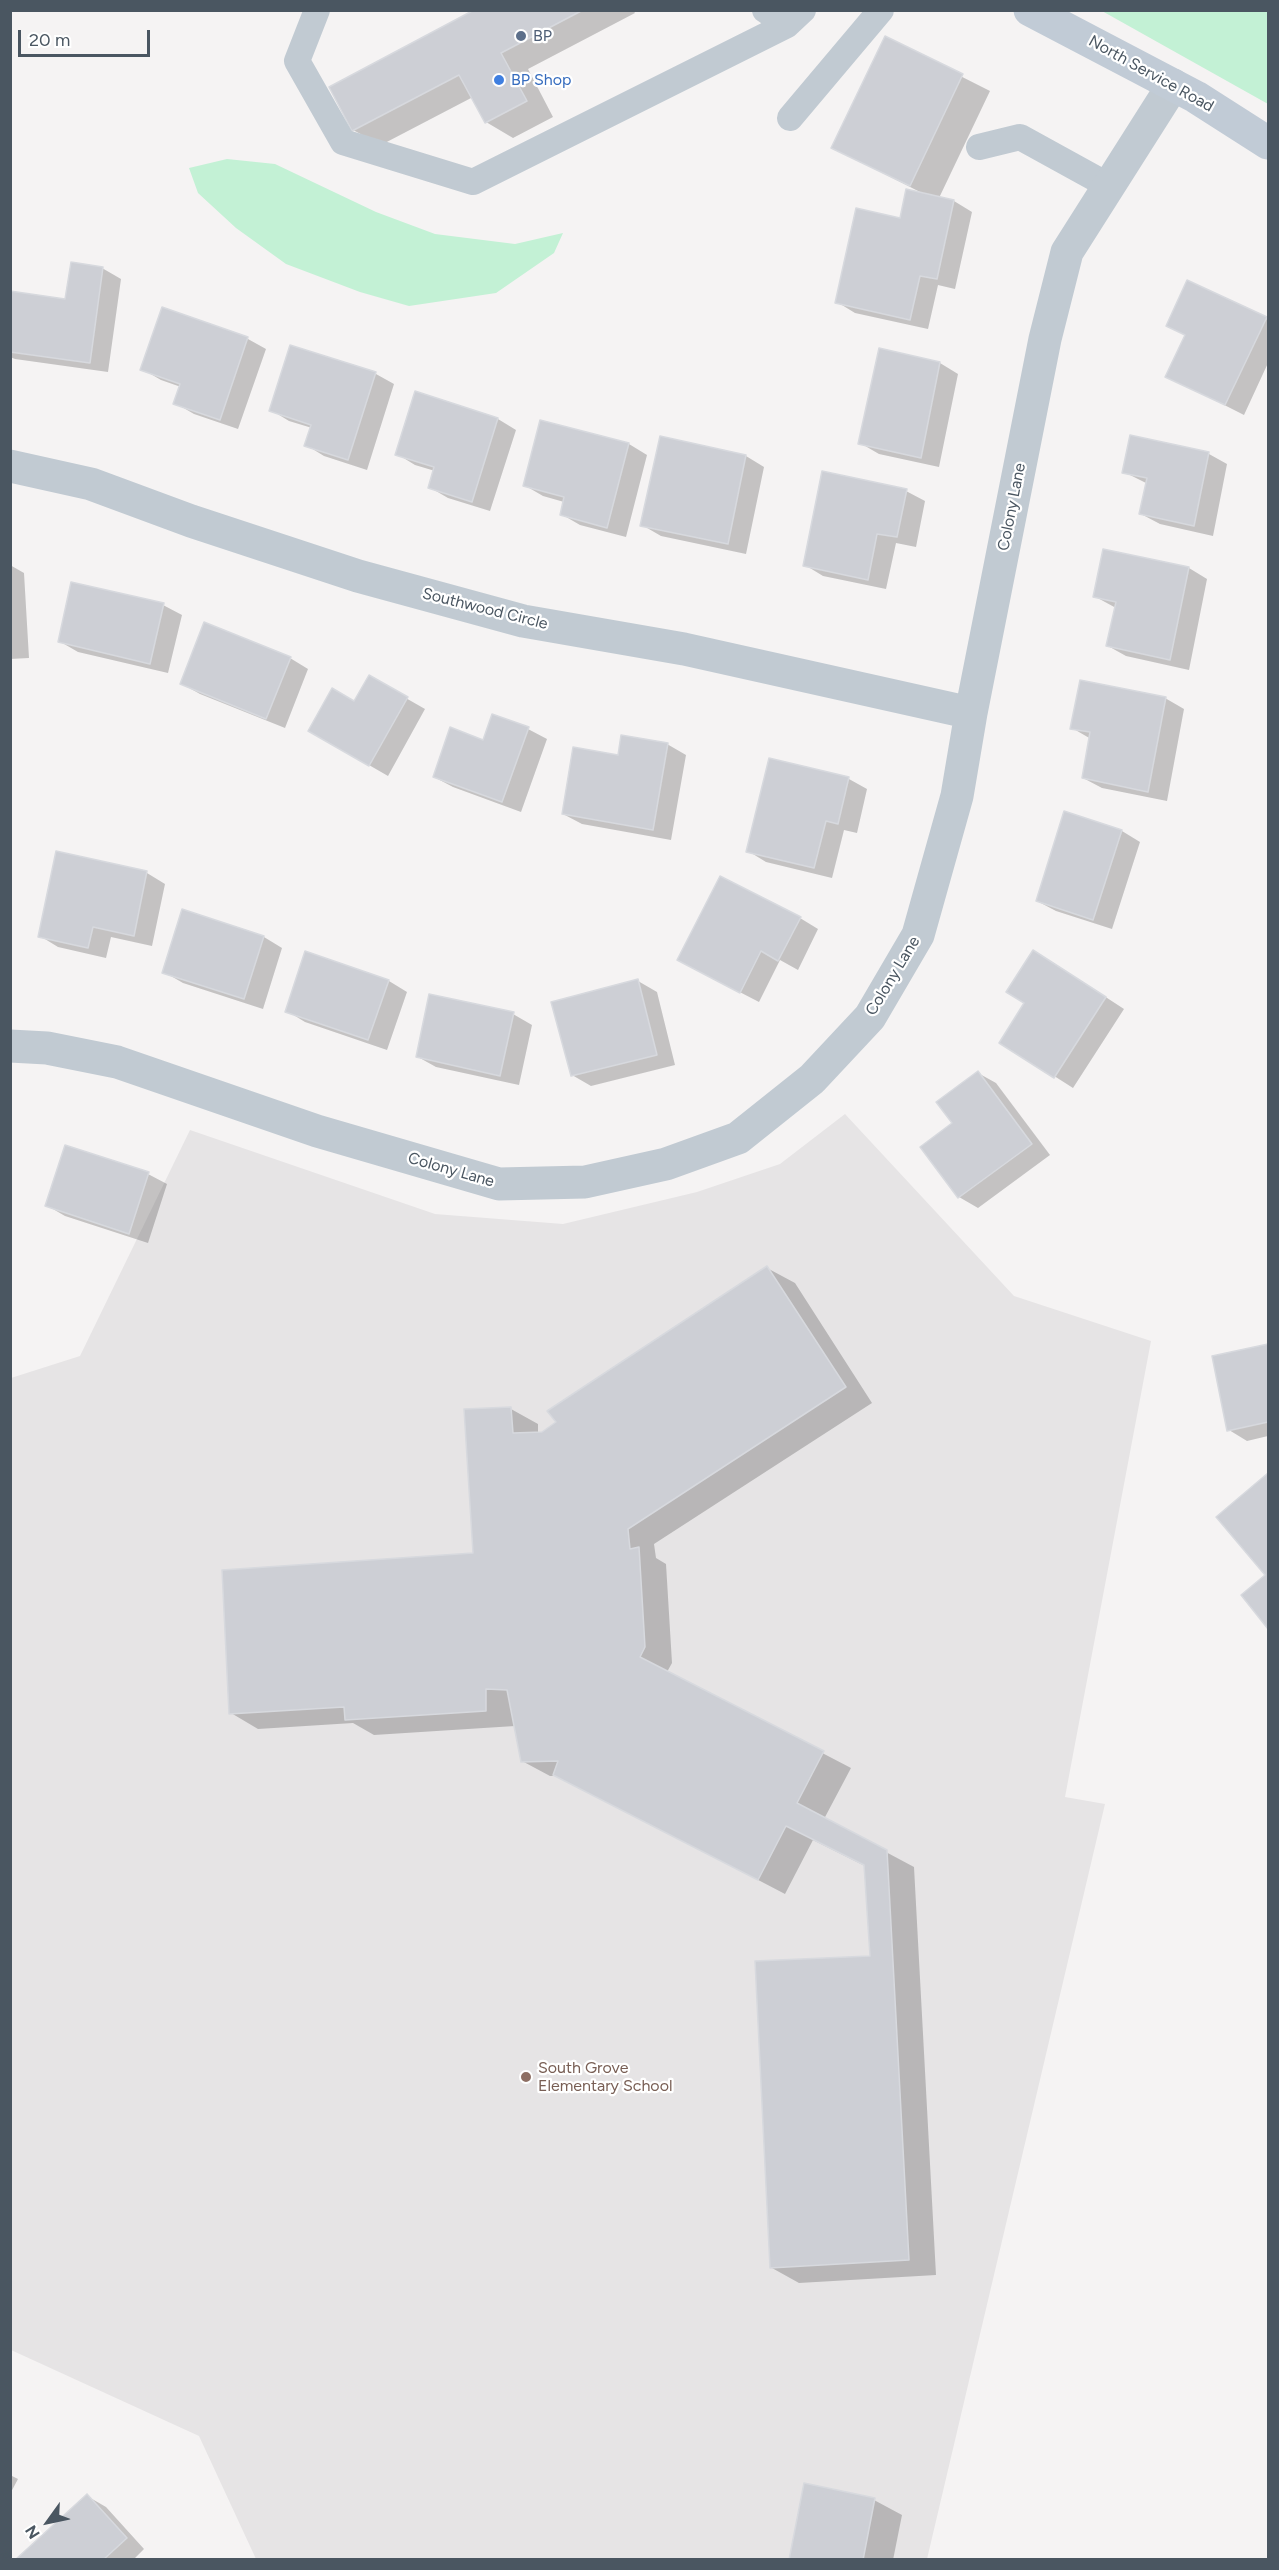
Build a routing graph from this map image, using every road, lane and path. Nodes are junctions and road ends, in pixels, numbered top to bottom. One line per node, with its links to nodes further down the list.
1 (317, 10): 5 (lane)
2 (765, 10): 5 (lane)
3 (881, 10): 7 (lane)
4 (1030, 10): 6 (main road, North Service Road)
5 (795, 18)
6 (1173, 85): 8 (main road, North Service Road); 10 (street, Colony Lane)
7 (790, 118)
8 (1269, 143)
9 (980, 147): 10 (lane)
10 (1109, 186): 12 (street, Colony Lane)
11 (10, 466): 12 (street, Southwood Circle)
12 (971, 713): 13 (street, Colony Lane)
13 (10, 1046)

